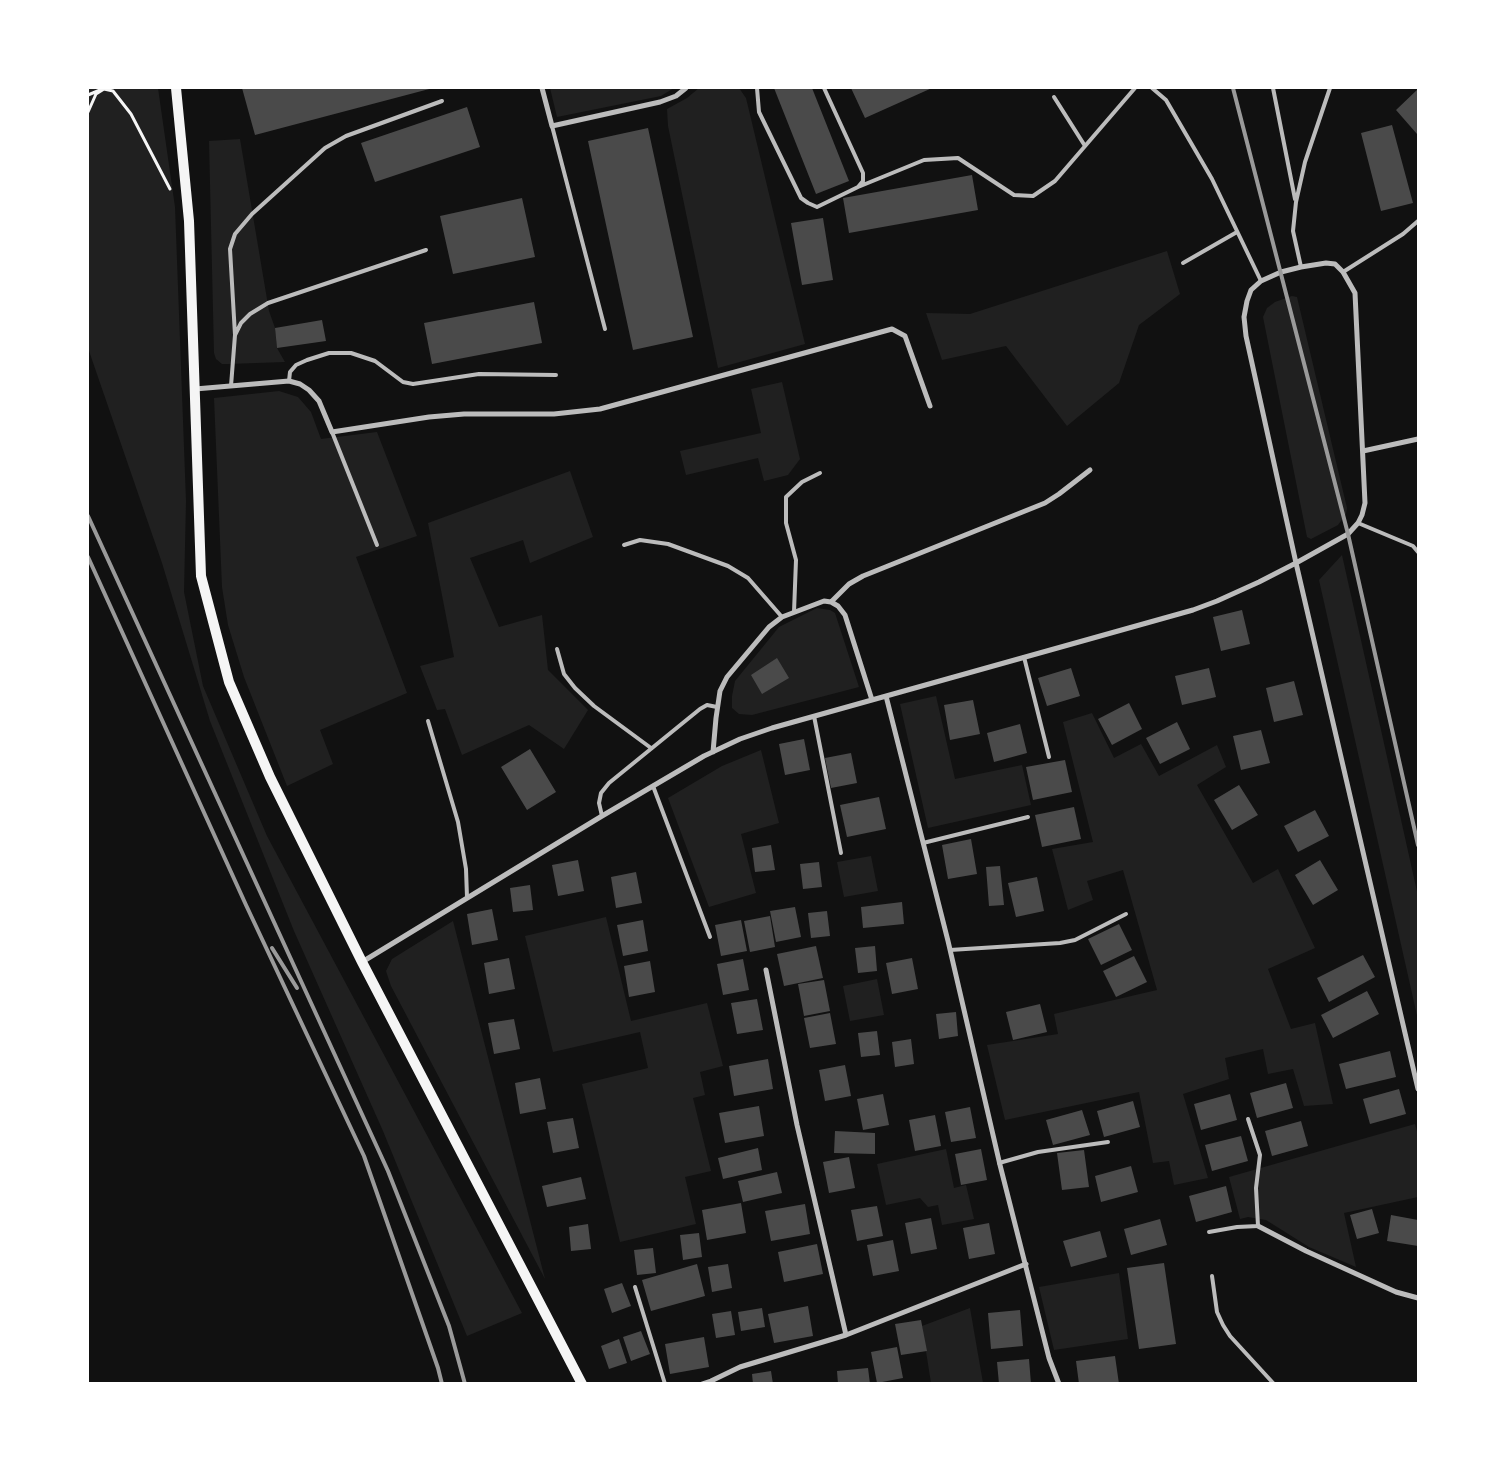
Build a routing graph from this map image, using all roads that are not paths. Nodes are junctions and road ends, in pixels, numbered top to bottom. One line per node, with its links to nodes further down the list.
1 (176, 88): 28 (main road)
2 (542, 88): 12 (street)
3 (686, 88): 12 (street)
4 (757, 88): 14 (lane)
5 (824, 88): 14 (lane)
6 (1135, 88): 13 (lane)
7 (1152, 88): 17 (lane)
8 (1273, 88): 15 (lane)
9 (1330, 88): 15 (lane)
10 (1054, 97): 13 (lane)
11 (442, 100): 24 (lane)
12 (552, 126): 23 (lane)
13 (1085, 146): 14 (lane)
14 (858, 187)
15 (1296, 202): 20 (lane)
16 (1418, 221): 21 (lane)
17 (1237, 232): 19 (lane); 22 (lane)
18 (426, 250): 24 (lane)
19 (1183, 263)
20 (1301, 267): 21 (street); 22 (street)
21 (1343, 272): 32 (street)
22 (1261, 281): 39 (street)
23 (604, 329)
24 (235, 335): 27 (lane)
25 (556, 375): 26 (lane)
26 (289, 381): 27 (street); 30 (street)
27 (231, 386): 28 (street)
28 (195, 389): 62 (main road)
29 (930, 406): 30 (street)
30 (332, 432): 36 (lane)
31 (1418, 439): 32 (street)
32 (1362, 451): 35 (street)
33 (1090, 470): 40 (street)
34 (820, 473): 41 (lane)
35 (1358, 523): 38 (lane); 39 (street)
36 (377, 545)
37 (624, 545): 42 (lane)
38 (1418, 552)
39 (1296, 563): 44 (street); 64 (street)
40 (831, 602): 41 (street); 46 (street)
41 (794, 612): 42 (street)
42 (782, 616): 47 (street)
43 (556, 648): 50 (lane)
44 (1024, 657): 45 (street); 52 (lane)
45 (886, 696): 46 (street); 56 (street)
46 (872, 700): 48 (street)
47 (718, 707): 50 (lane); 51 (street)
48 (814, 716): 51 (street); 57 (lane)
49 (428, 721): 58 (lane)
50 (651, 748): 54 (lane)
51 (714, 752): 53 (street)
52 (1049, 757)
53 (653, 786): 54 (street); 60 (lane)
54 (602, 816): 58 (street)
55 (1028, 817): 56 (lane)
56 (923, 843): 61 (street)
57 (841, 853)
58 (467, 897): 62 (street)
59 (1126, 914): 61 (lane)
60 (710, 937)
61 (950, 950): 67 (street)
62 (362, 962): 75 (main road)
63 (766, 970): 74 (street)
64 (1418, 1089)
65 (1248, 1119): 68 (lane)
66 (1108, 1142): 67 (lane)
67 (1000, 1163): 70 (street)
68 (1258, 1226): 69 (lane); 73 (street)
69 (1209, 1232)
70 (1026, 1264): 74 (street); 78 (street)
71 (1212, 1276): 79 (lane)
72 (635, 1287): 76 (lane)
73 (1418, 1298)
74 (846, 1335): 77 (street)
75 (582, 1384)
76 (664, 1384)
77 (702, 1384)
78 (1059, 1384)
79 (1274, 1384)

